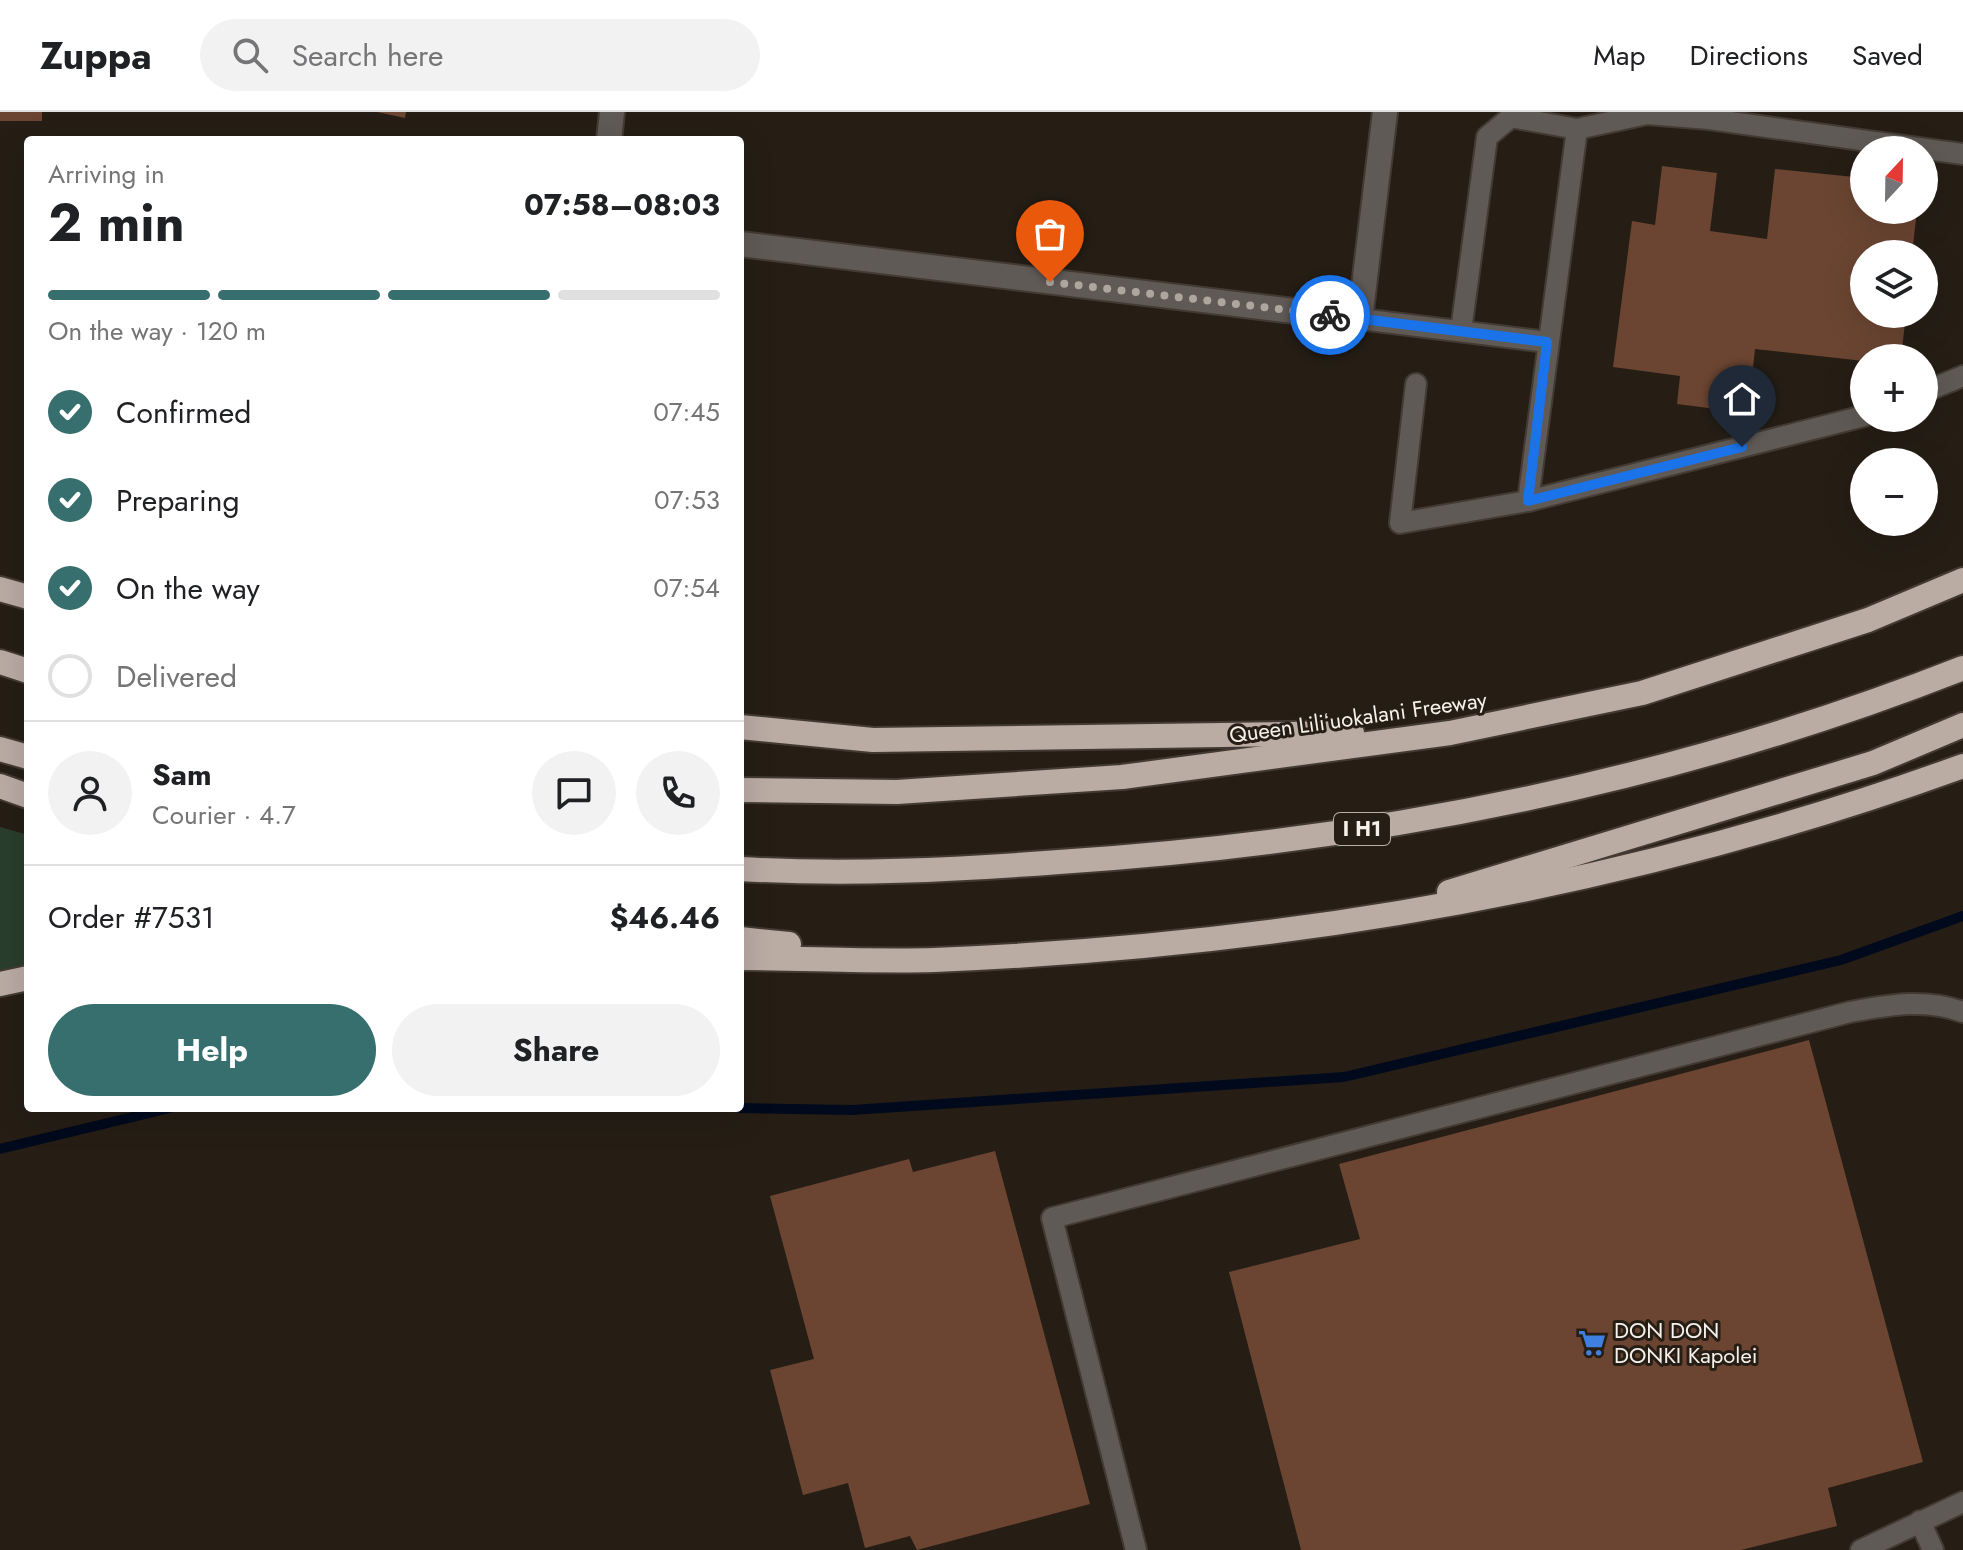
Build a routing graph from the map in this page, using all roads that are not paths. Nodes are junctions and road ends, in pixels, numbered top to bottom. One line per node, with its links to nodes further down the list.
1 (612, 112): 4 (street)
2 (1385, 112): 7 (street)
3 (1577, 129): 5 (lane); 8 (lane); 9 (lane)
4 (609, 136)
5 (1963, 154)
6 (744, 244): 7 (street)
7 (1360, 319): 8 (lane)
8 (1461, 331): 9 (lane)
9 (1547, 342): 14 (lane)
10 (1963, 376): 12 (lane)
11 (1416, 384): 14 (lane)
12 (1938, 386)
13 (1850, 420): 14 (lane)
14 (1528, 501)
15 (1963, 580): 23 (highway, Queen Liliʻuokalani Freeway)
16 (0, 589): 17 (highway)
17 (24, 596)
18 (0, 662): 20 (highway)
19 (1963, 668): 30 (highway, I H1)
20 (24, 670)
21 (1963, 725): 31 (highway)
22 (744, 727): 23 (highway)
23 (1450, 733): 28 (highway, Queen Liliʻuokalani Freeway)
24 (0, 749): 25 (highway)
25 (24, 756)
26 (1963, 766): 31 (highway)
27 (0, 786): 29 (highway)
28 (744, 790)
29 (24, 795)
30 (744, 869)
31 (1340, 925): 34 (highway)
32 (744, 939): 34 (highway)
33 (744, 958): 34 (highway)
34 (931, 960)
35 (24, 979): 36 (highway)
36 (0, 984)
37 (1963, 1012): 40 (lane)
38 (1963, 1502): 39 (lane)
39 (1920, 1521): 41 (lane); 42 (lane)
40 (1136, 1550)
41 (1861, 1550)
42 (1933, 1550)

